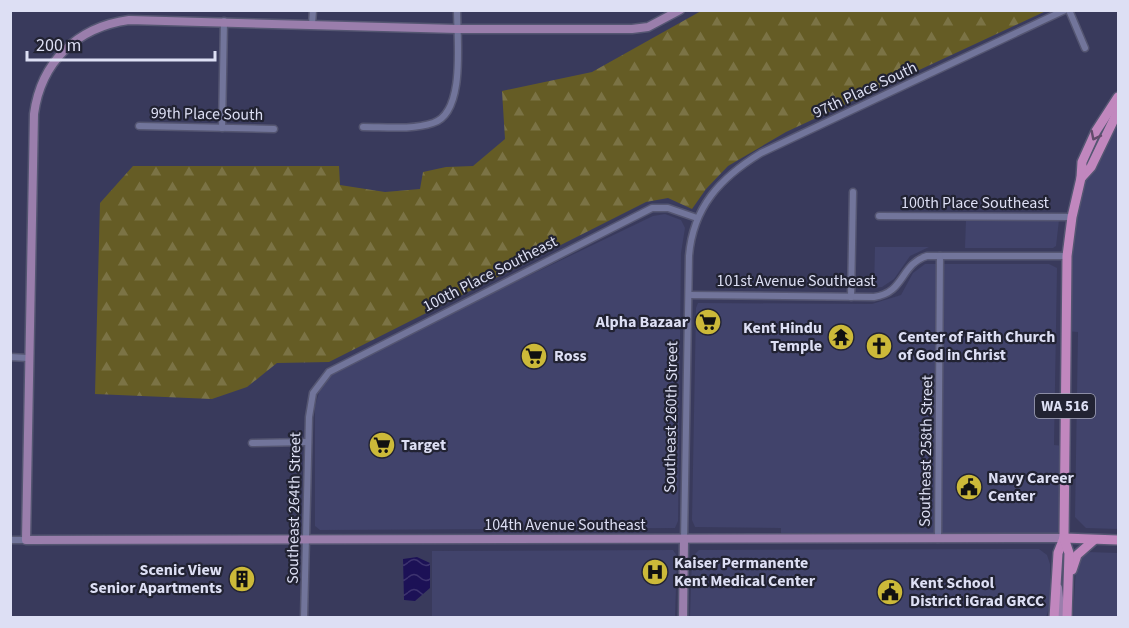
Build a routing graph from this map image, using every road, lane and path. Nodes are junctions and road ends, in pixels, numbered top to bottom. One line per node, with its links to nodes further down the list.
1 (313, 10): 6 (street)
2 (457, 10): 7 (street)
3 (680, 10): 7 (street)
4 (1067, 10): 8 (street); 18 (street, 97th Place South)
5 (224, 21): 6 (street); 13 (street); 25 (street)
6 (312, 26): 7 (street)
7 (457, 29): 12 (street)
8 (1085, 48)
9 (1119, 97): 15 (main road, WA 516, one-way to 15)
10 (1119, 111): 15 (main road, WA 516)
11 (139, 126): 13 (street, 99th Place South)
12 (363, 127)
13 (222, 128): 14 (street, 99th Place South)
14 (274, 129)
15 (1081, 178): 19 (main road, WA 516)
16 (853, 192): 23 (street)
17 (879, 216): 19 (street, 100th Place Southeast)
18 (697, 218): 22 (street, Southeast 260th Street); 26 (street, 100th Place Southeast)
19 (1072, 218): 21 (main road, WA 516)
20 (940, 256): 21 (street, 101st Avenue Southeast); 23 (street, 101st Avenue Southeast); 31 (street, Southeast 258th Street)
21 (1067, 256): 29 (main road, WA 516)
22 (689, 295): 23 (street, 101st Avenue Southeast); 36 (street, Southeast 260th Street)
23 (851, 297)
24 (10, 357): 25 (street)
25 (28, 358): 33 (street)
26 (312, 400): 28 (street, Southeast 264th Street)
27 (252, 442): 28 (street)
28 (308, 442): 30 (street, Southeast 264th Street)
29 (1064, 538): 31 (street, 104th Avenue Southeast); 34 (main road, 104th Avenue Southeast); 37 (main road, WA 516); 38 (main road, WA 516)
30 (307, 539): 33 (street, 104th Avenue Southeast); 36 (street, 104th Avenue Southeast); 39 (street, Southeast 264th Street)
31 (938, 539): 36 (street, 104th Avenue Southeast)
32 (10, 540): 33 (street, 104th Avenue Southeast)
33 (26, 540)
34 (1094, 540): 35 (main road, 104th Avenue Southeast); 38 (main road)
35 (1119, 540)
36 (684, 541): 40 (street, Southeast 260th Street)
37 (1058, 580): 41 (main road, WA 516); 42 (street, WA 516)
38 (1069, 580): 43 (main road, WA 516)
39 (304, 618)
40 (683, 618)
41 (1054, 618)
42 (1061, 618)
43 (1068, 618)

